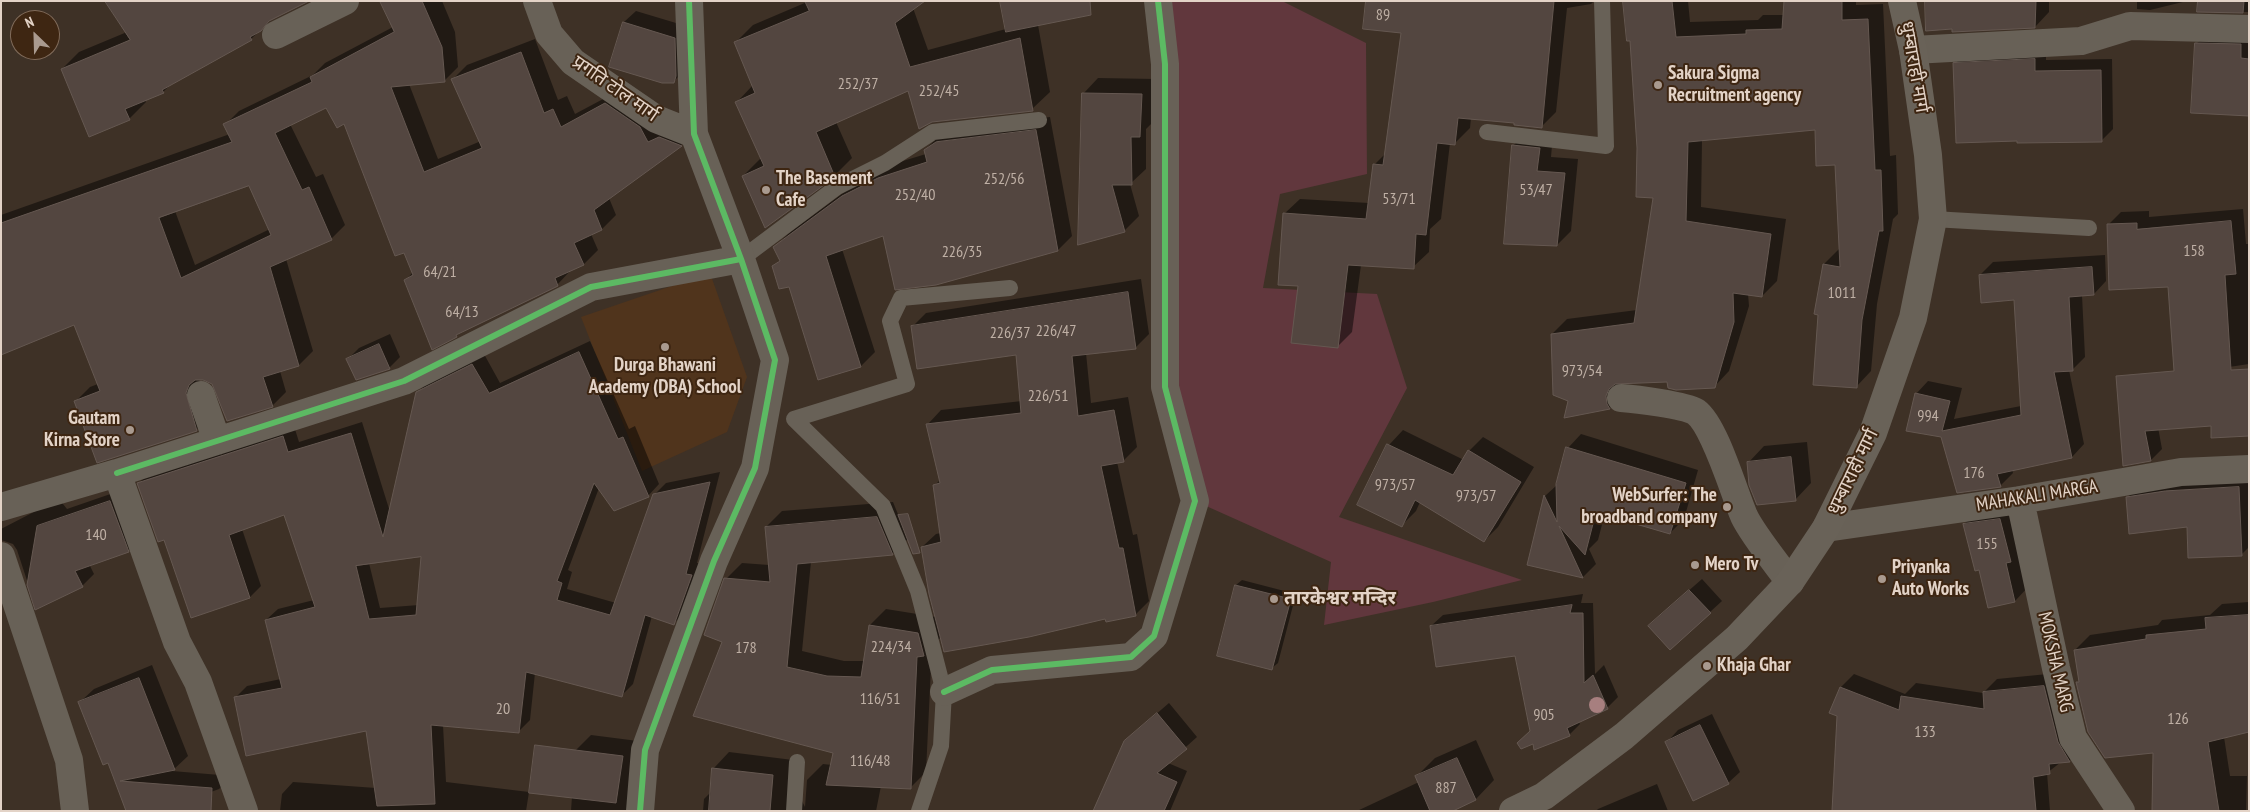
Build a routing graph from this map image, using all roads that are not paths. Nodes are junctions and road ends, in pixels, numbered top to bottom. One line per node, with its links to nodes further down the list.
1 (345, 1): 8 (street)
2 (537, 1): 12 (street, प्रगति टोल मार्ग)
3 (689, 1): 12 (street)
4 (1158, 1): 27 (street)
5 (1602, 1): 11 (lane)
6 (1902, 1): 9 (main road, धुम्बाराही मार्ग)
7 (2249, 29): 9 (street)
8 (276, 35)
9 (1913, 50): 13 (main road, धुम्बाराही मार्ग)
10 (1039, 120): 15 (lane)
11 (1487, 132)
12 (694, 134): 15 (street)
13 (1933, 219): 14 (lane); 24 (main road, धुम्बाराही मार्ग)
14 (2089, 228)
15 (741, 259): 19 (street); 32 (street)
16 (1010, 288): 27 (lane)
17 (201, 395): 19 (street)
18 (1621, 398): 26 (street)
19 (217, 441): 21 (street)
20 (2249, 469): 22 (street, MAHAKALI MARGA)
21 (117, 473): 23 (street); 31 (street)
22 (2020, 500): 24 (street, MAHAKALI MARGA); 36 (street, MOKSHA MARG)
23 (1, 507)
24 (1826, 528): 26 (main road, धुम्बाराही मार्ग)
25 (1, 556): 30 (street)
26 (1790, 582): 29 (main road, धुम्बाराही मार्ग)
27 (944, 692): 34 (lane)
28 (797, 762): 33 (lane)
29 (1548, 803): 35 (main road, धुम्बाराही मार्ग)
30 (75, 811)
31 (244, 811)
32 (640, 811)
33 (794, 811)
34 (919, 811)
35 (1514, 811)
36 (2121, 811)

